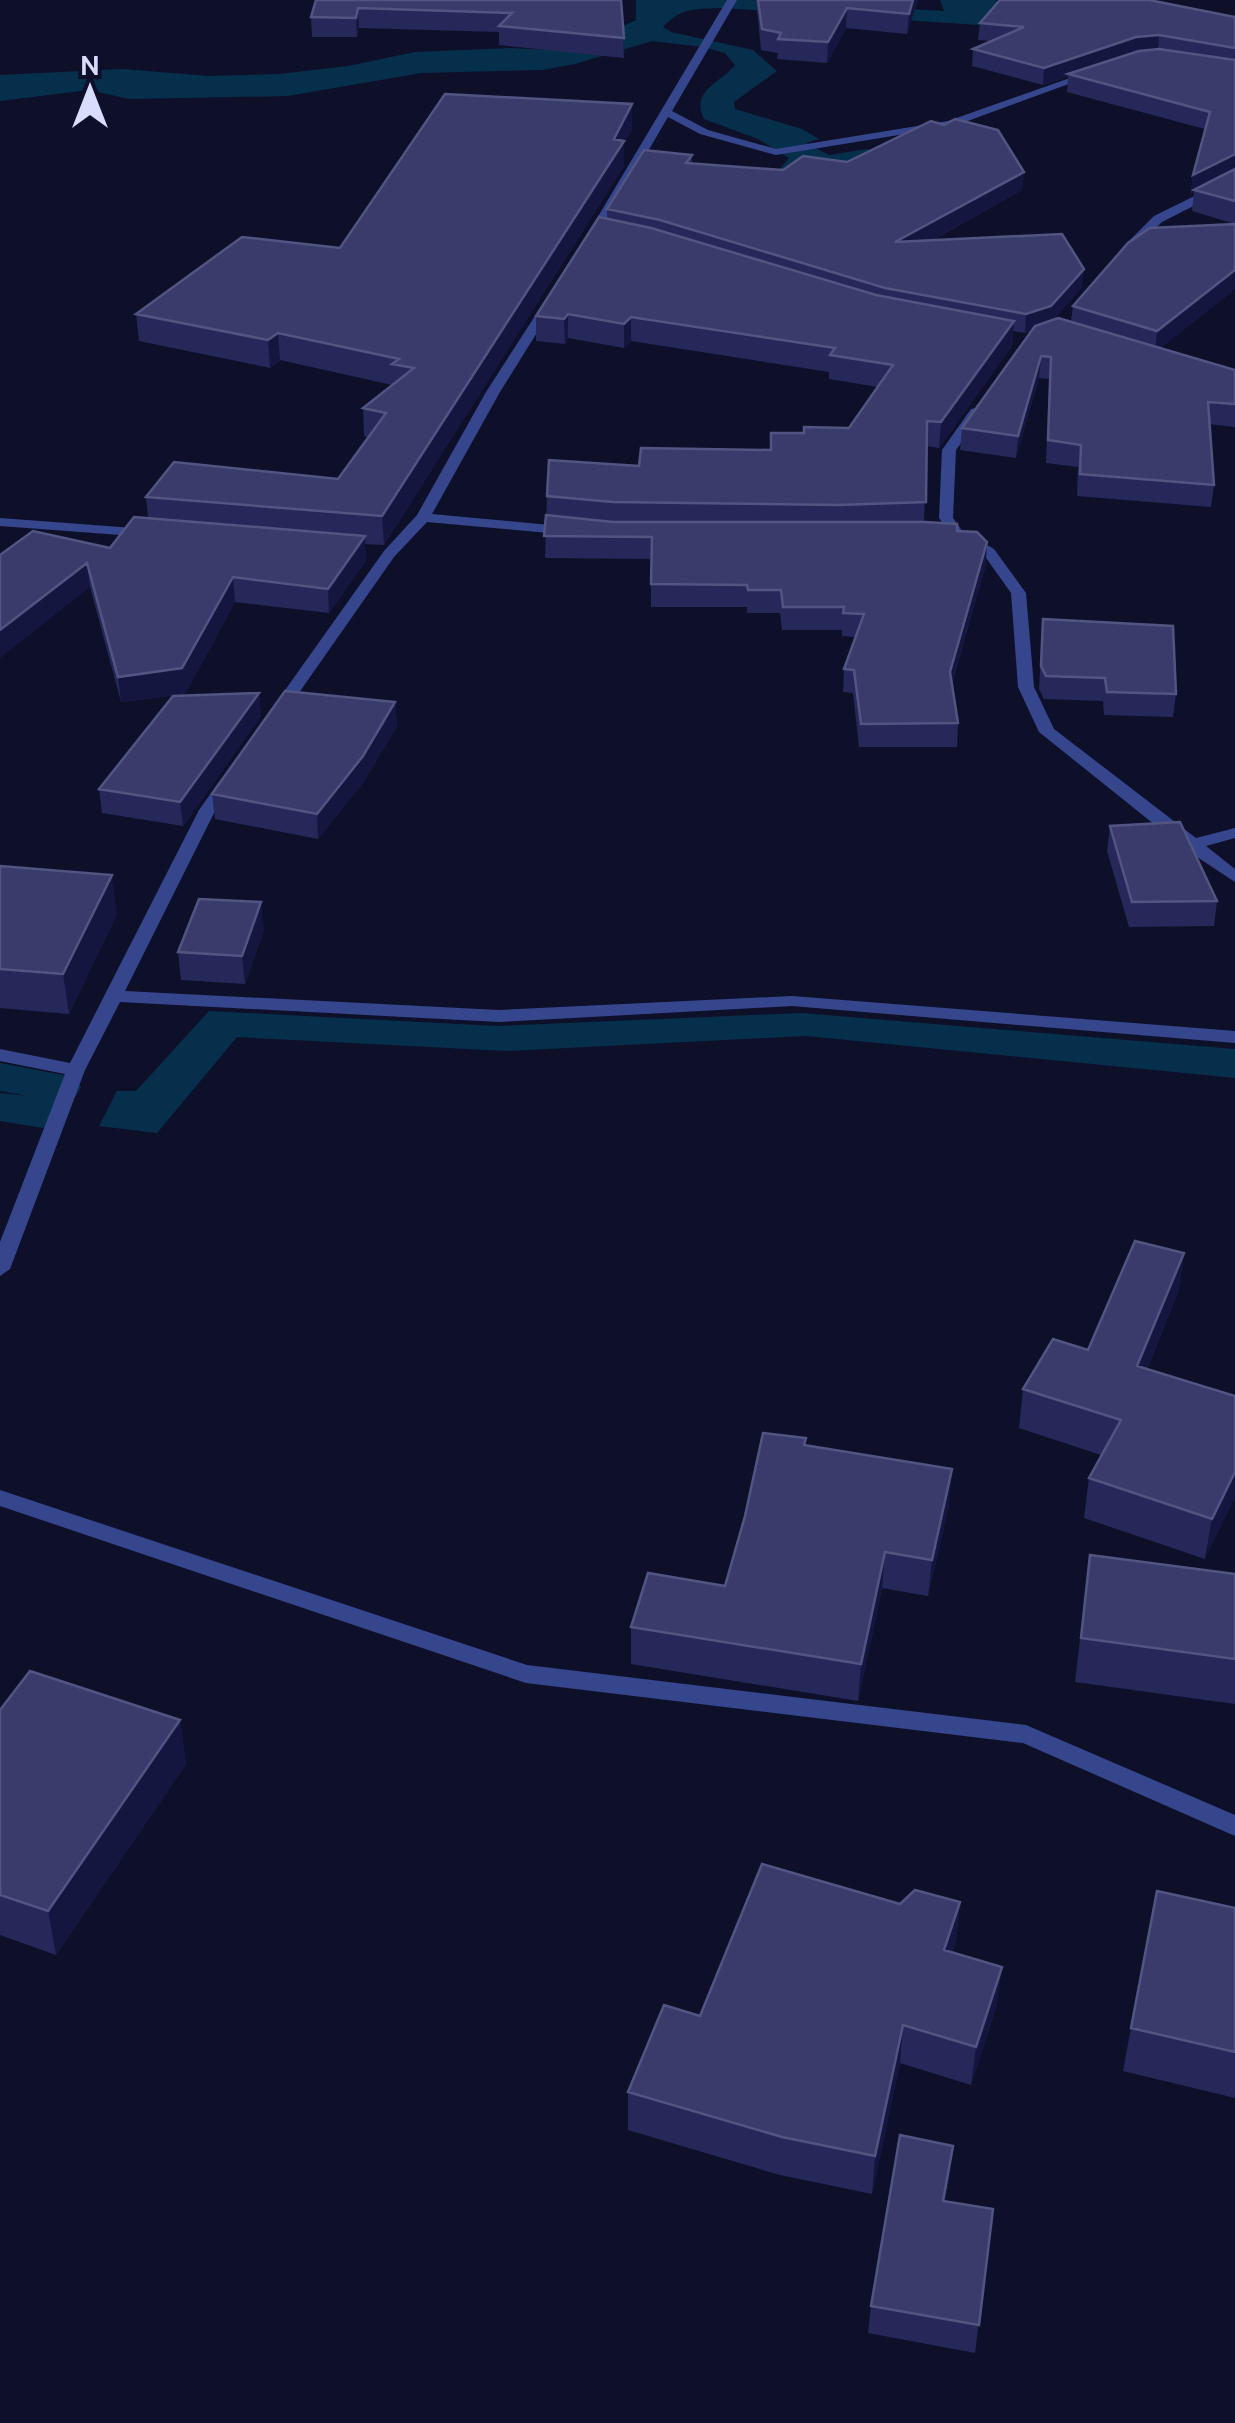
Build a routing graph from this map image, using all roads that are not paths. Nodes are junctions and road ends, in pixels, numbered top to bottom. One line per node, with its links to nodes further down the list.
1 (728, 6): 3 (street)
2 (1100, 71): 3 (street)
3 (668, 113): 5 (street)
4 (1235, 180): 6 (street)
5 (585, 248)
6 (1118, 260)
7 (564, 280): 9 (street)
8 (982, 403): 18 (street)
9 (423, 517): 11 (street); 14 (street)
10 (0, 522): 12 (street)
11 (594, 534)
12 (160, 535)
13 (370, 553): 14 (street)
14 (389, 554): 15 (street)
15 (264, 730)
16 (241, 762): 20 (street)
17 (1235, 833): 18 (street)
18 (1190, 845): 19 (street)
19 (1235, 877)
20 (113, 996): 21 (street); 23 (street)
21 (1235, 1037)
22 (0, 1056): 23 (street)
23 (76, 1070): 24 (street)
24 (0, 1269)
25 (0, 1498): 26 (street)
26 (1235, 1826)

